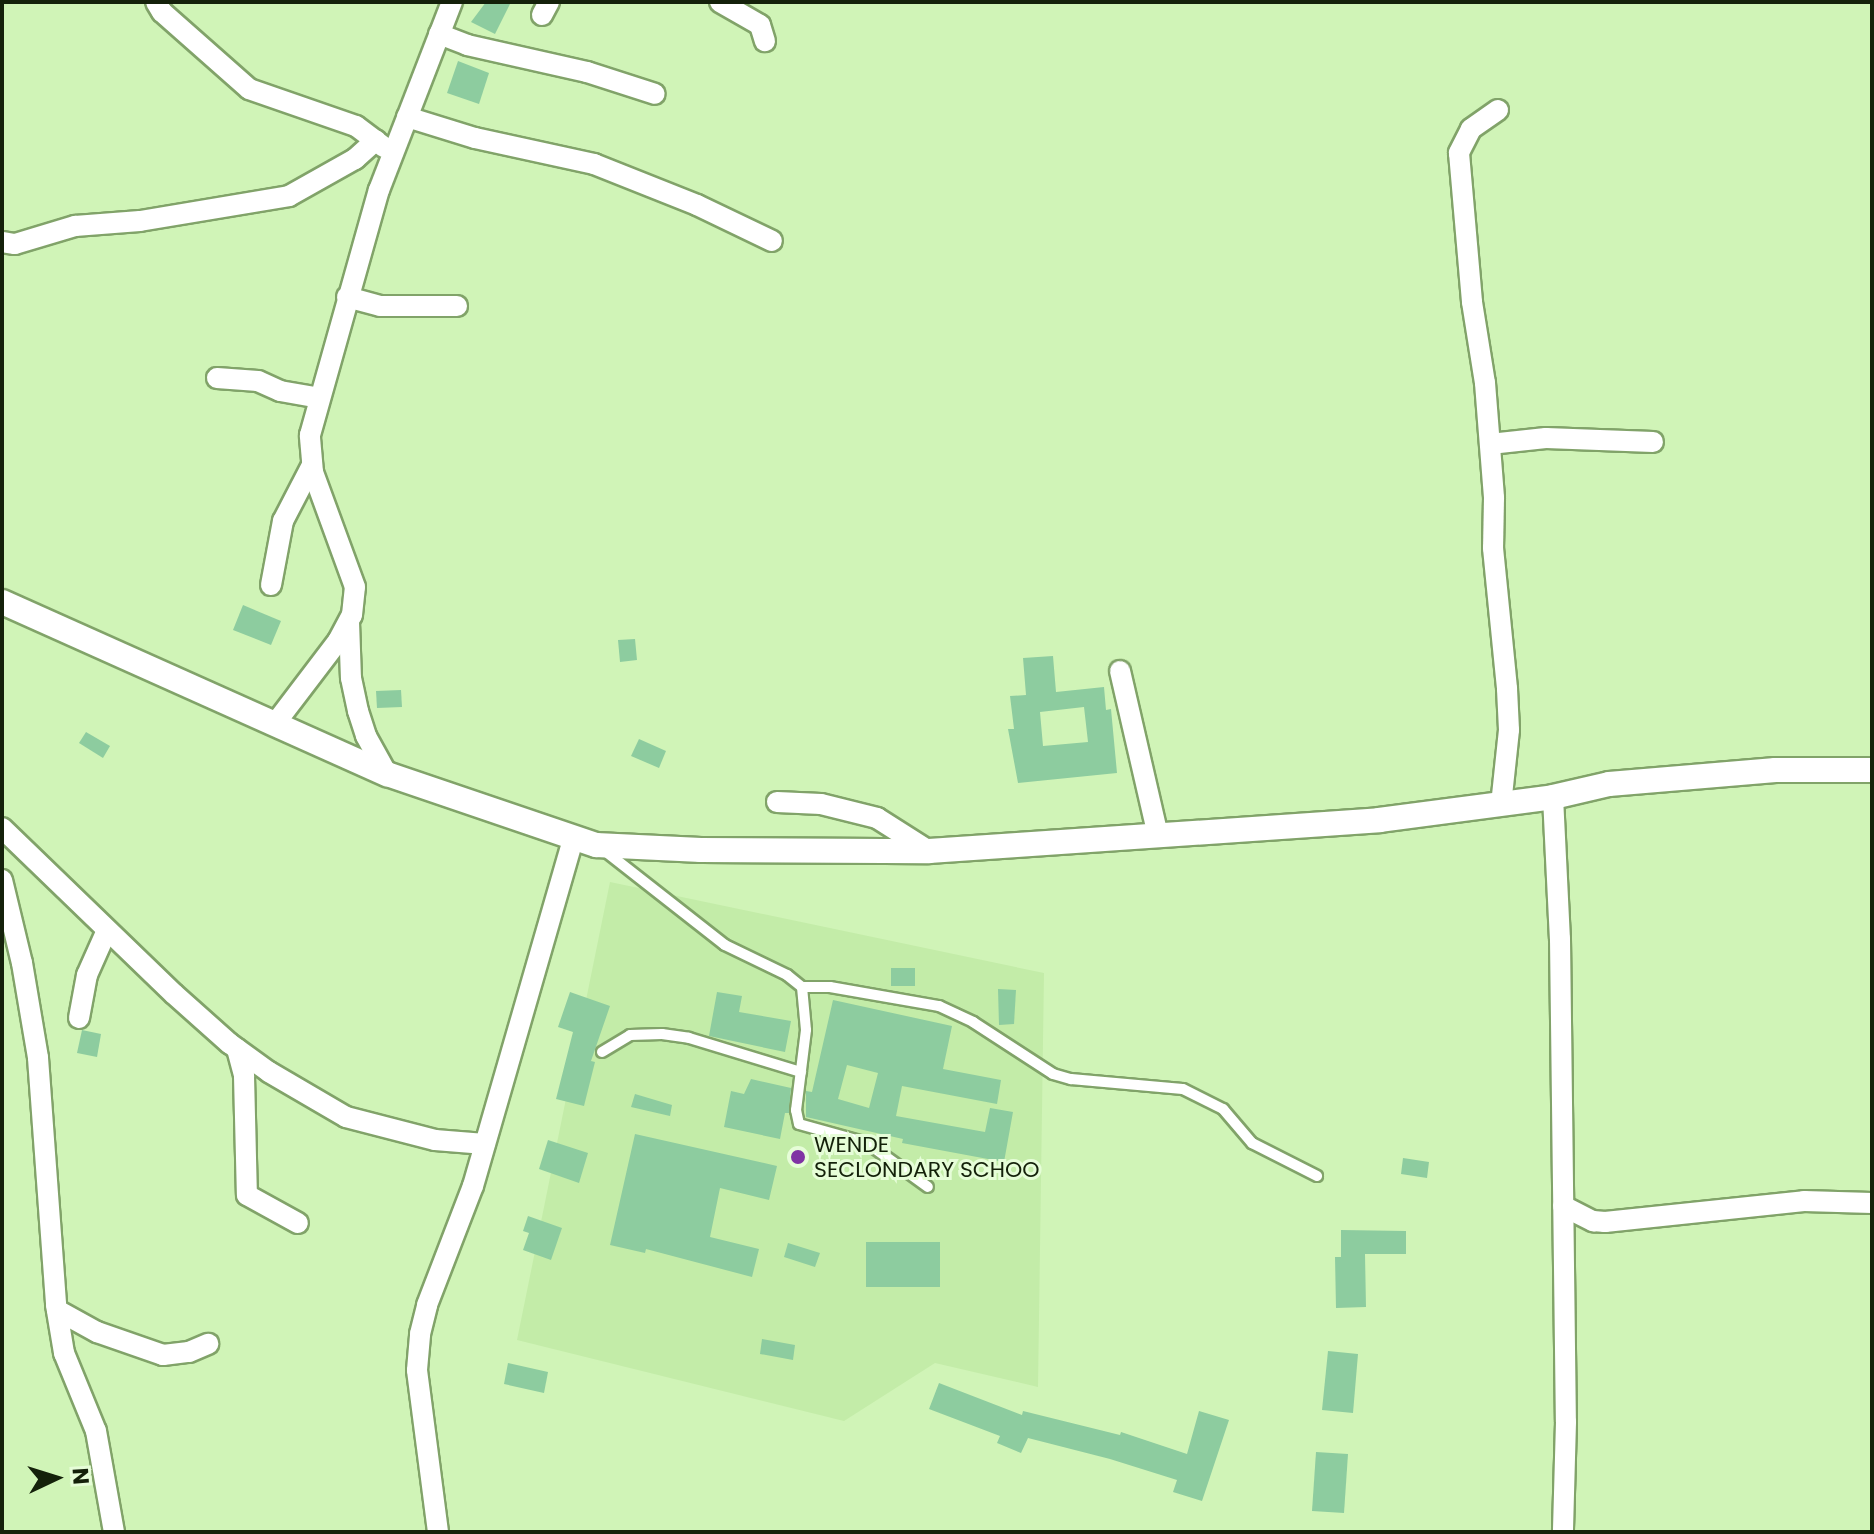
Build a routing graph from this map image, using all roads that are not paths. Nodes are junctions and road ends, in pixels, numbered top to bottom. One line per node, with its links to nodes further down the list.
1 (156, 2): 9 (street)
2 (452, 2): 4 (street)
3 (720, 2): 5 (street)
4 (439, 34): 6 (street); 8 (street)
5 (765, 41)
6 (655, 94)
7 (1498, 110): 18 (street)
8 (407, 117): 10 (street); 11 (street)
9 (376, 140): 10 (street); 12 (street)
10 (391, 159): 13 (street)
11 (772, 241)
12 (2, 242)
13 (347, 297): 14 (street); 16 (street)
14 (457, 306)
15 (217, 378): 16 (street)
16 (319, 398): 19 (street)
17 (1653, 442): 18 (street)
18 (1490, 444): 29 (street)
19 (312, 465): 20 (street); 22 (street)
20 (271, 585)
21 (2, 602): 24 (street)
22 (349, 622): 24 (street); 26 (street)
23 (1120, 671): 31 (street)
24 (274, 725): 26 (street)
25 (1872, 770): 27 (street)
26 (387, 774): 32 (street)
27 (1553, 797): 29 (street); 45 (street)
28 (777, 802): 33 (street)
29 (1501, 805): 31 (street)
30 (2, 828): 35 (street)
31 (1158, 836): 33 (street)
32 (585, 842): 33 (street); 36 (lane); 41 (street)
33 (929, 851)
34 (2, 880): 47 (street)
35 (107, 930): 37 (street); 38 (street)
36 (802, 987): 40 (lane); 42 (lane)
37 (79, 1018)
38 (237, 1049): 41 (street); 46 (street)
39 (602, 1052): 40 (lane)
40 (801, 1072): 43 (lane)
41 (485, 1144): 50 (street)
42 (1317, 1176)
43 (928, 1187)
44 (1872, 1203): 45 (street)
45 (1563, 1206): 51 (street)
46 (298, 1223)
47 (57, 1310): 48 (street); 49 (street)
48 (208, 1344)
49 (114, 1532)
50 (438, 1532)
51 (1563, 1532)

